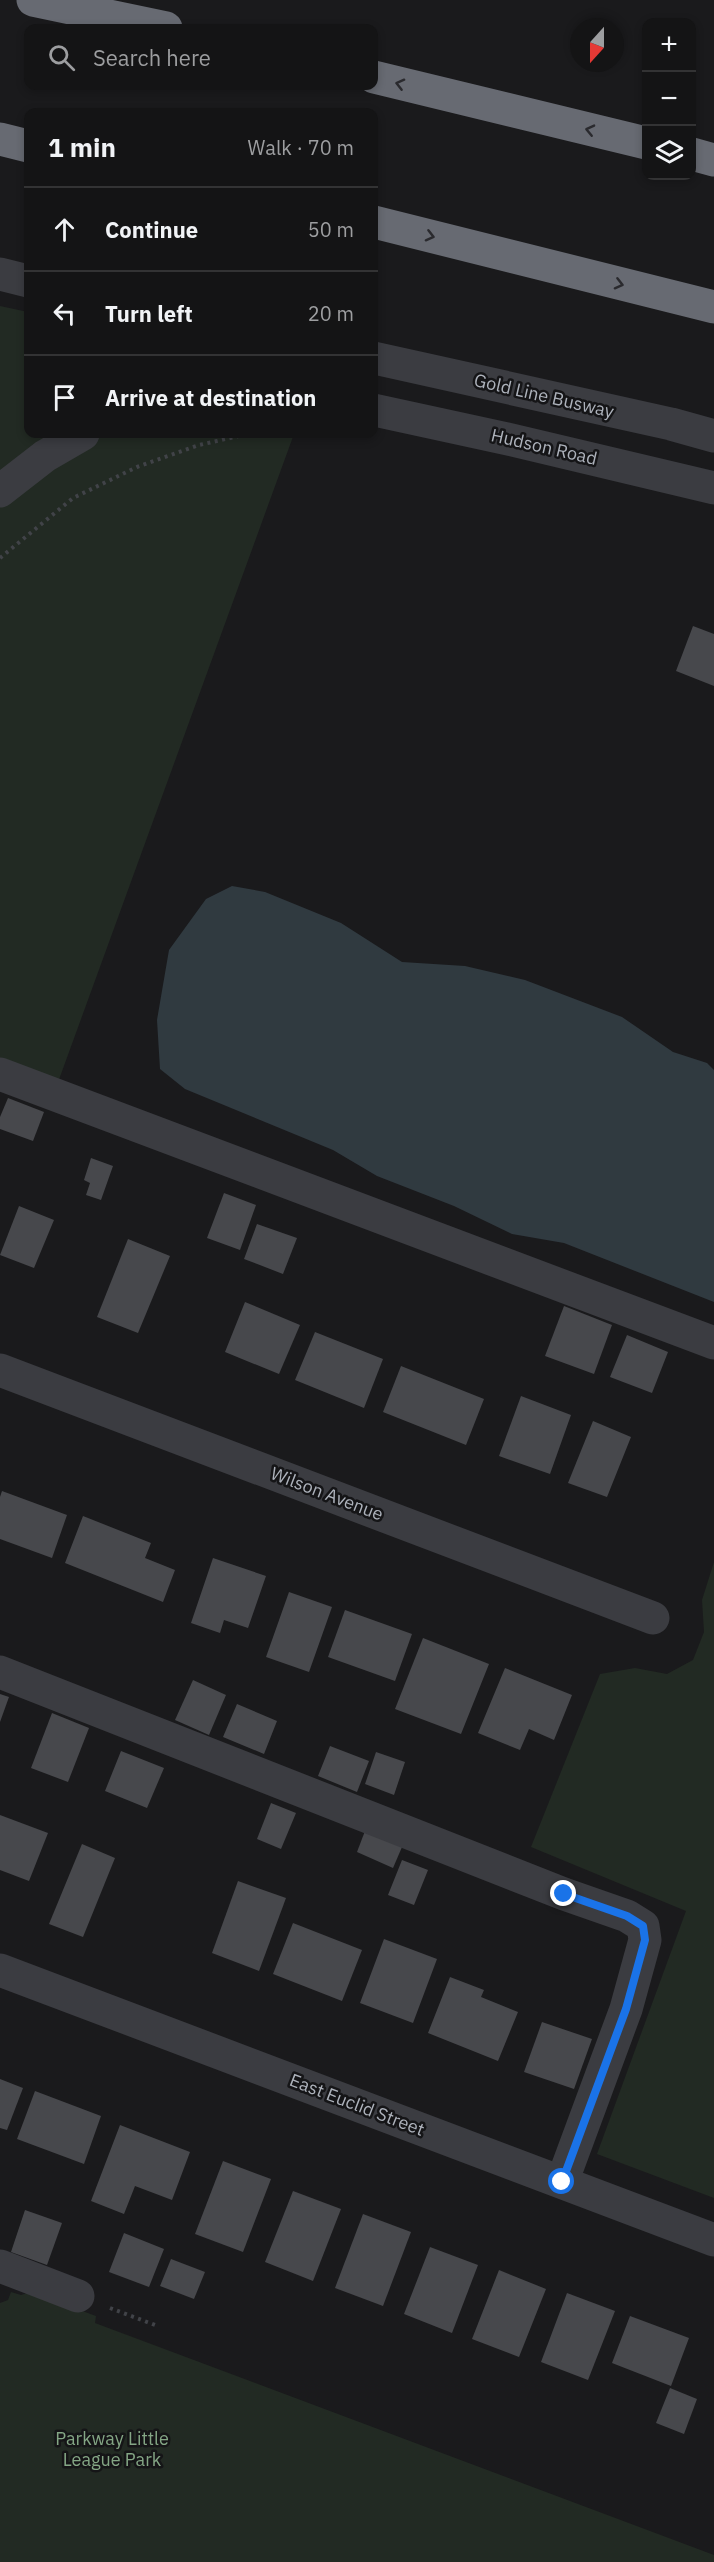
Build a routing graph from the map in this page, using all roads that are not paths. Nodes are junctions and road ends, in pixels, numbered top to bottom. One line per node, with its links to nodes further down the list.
1 (33, 0): 2 (highway)
2 (147, 24)
3 (378, 78): 5 (highway, one-way to 3)
4 (0, 140): 6 (highway)
5 (642, 142)
6 (24, 145)
7 (696, 155): 8 (highway)
8 (714, 160)
9 (378, 223): 12 (highway, one-way to 12)
10 (0, 274): 11 (street)
11 (24, 280)
12 (714, 308)
13 (378, 359): 15 (street, Gold Line Busway)
14 (378, 411): 17 (street, Hudson Road)
15 (714, 436)
16 (76, 438): 18 (street)
17 (714, 488)
18 (0, 491)
19 (0, 1074): 20 (street)
20 (714, 1343)
21 (0, 1370): 22 (street, Wilson Avenue)
22 (653, 1618)
23 (0, 1672): 25 (street)
24 (0, 1970): 25 (street, East Euclid Street)
25 (562, 2182): 26 (street, East Euclid Street)
26 (714, 2240)
27 (0, 2266): 28 (street)
28 (78, 2296)

